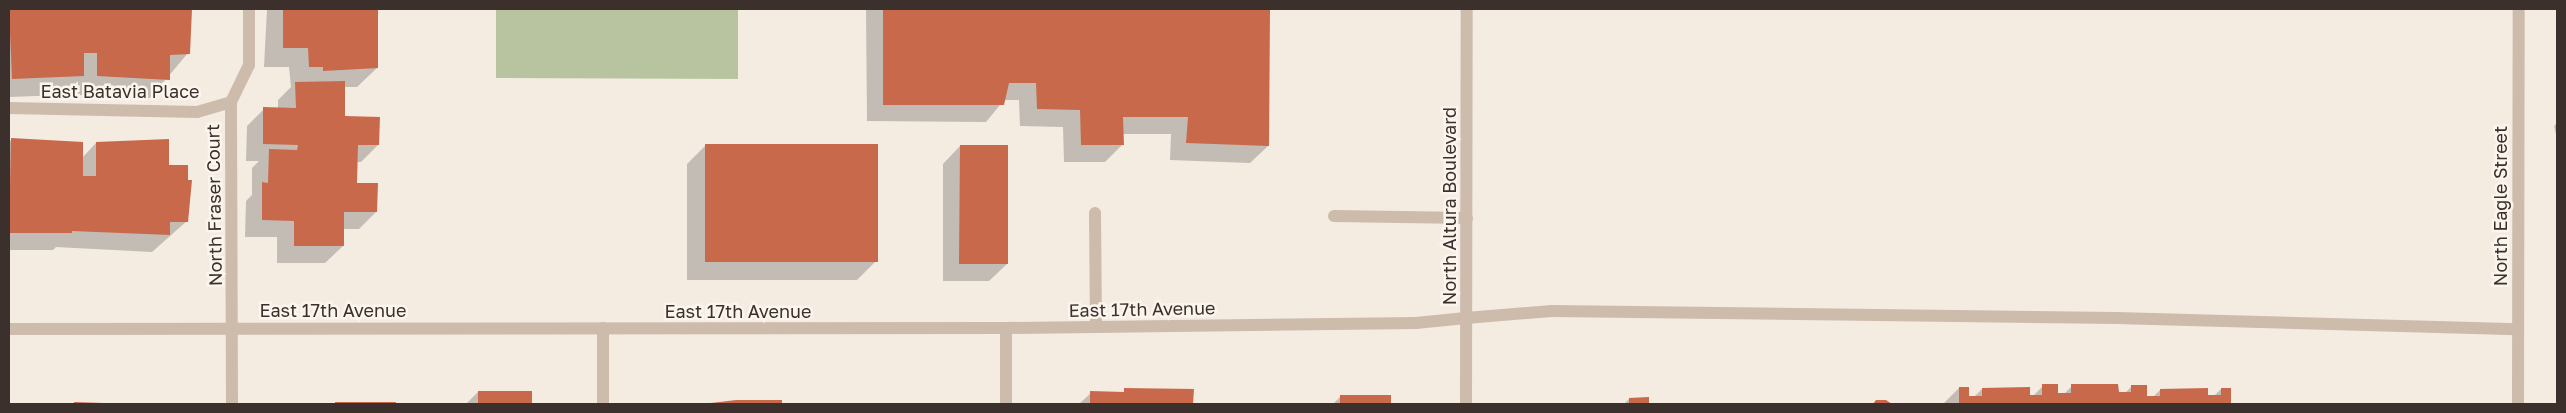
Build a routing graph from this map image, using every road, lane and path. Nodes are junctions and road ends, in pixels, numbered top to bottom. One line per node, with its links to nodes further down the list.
1 (250, 9): 4 (street, North Fraser Court)
2 (1467, 9): 8 (street, North Altura Boulevard)
3 (2518, 9): 15 (street, North Eagle Street)
4 (231, 102): 5 (street, East Batavia Place); 10 (street, North Fraser Court)
5 (9, 108)
6 (1095, 213): 11 (street)
7 (1334, 216): 8 (street)
8 (1467, 218): 9 (street, North Altura Boulevard)
9 (1466, 318): 11 (street, East 17th Avenue); 15 (street, East 17th Avenue); 19 (street, North Altura Boulevard)
10 (233, 326): 12 (street, East 17th Avenue); 14 (street, East 17th Avenue); 16 (street, North Fraser Court)
11 (1096, 326): 13 (street, East 17th Avenue)
12 (603, 328): 13 (street, East 17th Avenue); 17 (street)
13 (1006, 328): 18 (street)
14 (9, 329)
15 (2517, 329): 20 (street, North Eagle Street)
16 (232, 404)
17 (603, 404)
18 (1006, 404)
19 (1466, 404)
20 (2518, 404)

